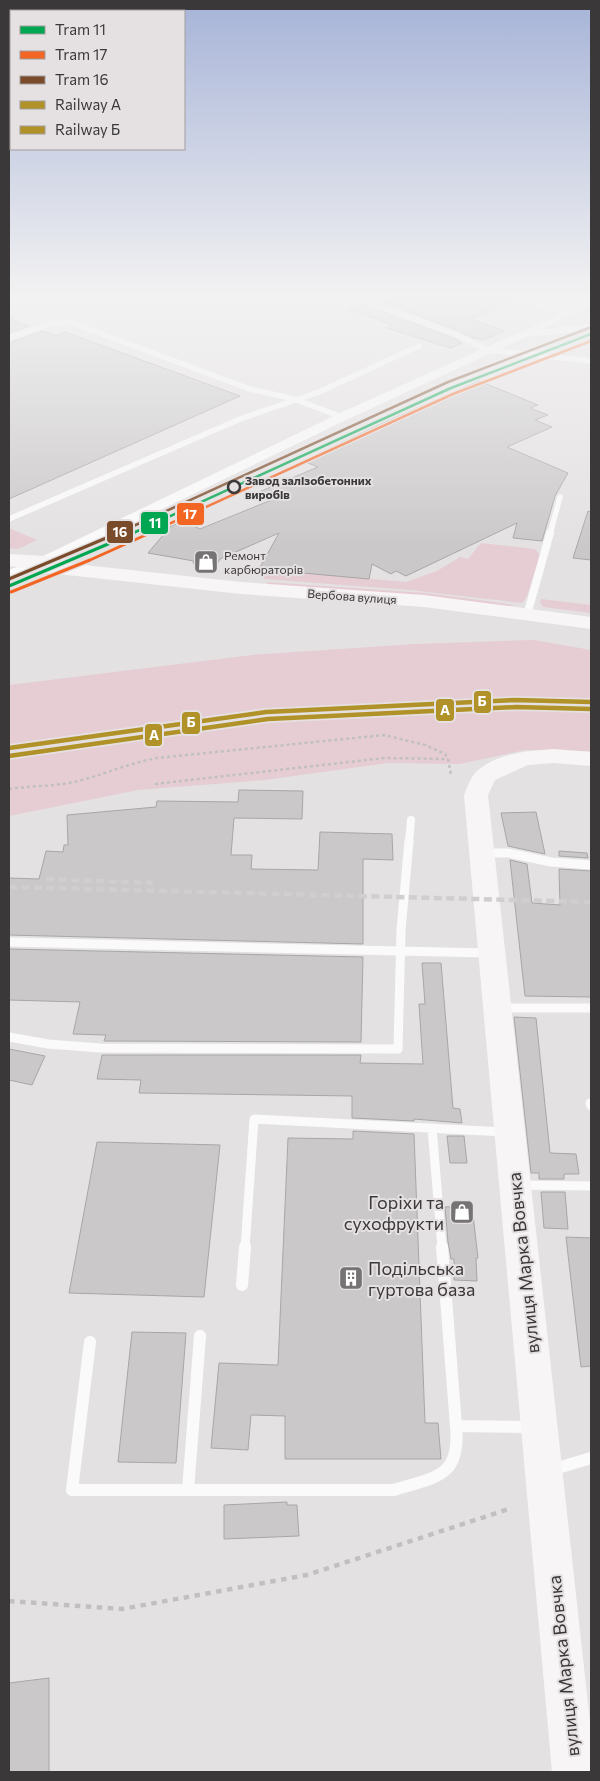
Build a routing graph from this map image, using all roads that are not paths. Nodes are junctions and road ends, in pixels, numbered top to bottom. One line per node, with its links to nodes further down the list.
1 (231, 382): 4 (lane)
2 (340, 382): 4 (lane)
3 (418, 382): 5 (street)
4 (294, 399): 5 (lane); 7 (lane)
5 (342, 417): 9 (street)
6 (560, 497): 11 (lane)
7 (9, 519)
8 (9, 560): 9 (main road, Вербова вулиця)
9 (40, 563): 10 (street); 11 (main road, Вербова вулиця)
10 (9, 575)
11 (527, 615): 12 (main road, Вербова вулиця)
12 (591, 623)
13 (591, 759): 15 (main road, вулиця Марка Вовчка)
14 (411, 820): 18 (lane)
15 (482, 853): 16 (lane); 19 (main road, вулиця Марка Вовчка)
16 (591, 865)
17 (9, 942): 18 (lane)
18 (400, 951): 19 (lane); 22 (lane)
19 (492, 953): 20 (main road, вулиця Марка Вовчка)
20 (497, 1008): 21 (lane); 24 (main road, вулиця Марка Вовчка)
21 (591, 1008)
22 (9, 1036)
23 (432, 1128): 24 (lane); 27 (lane); 30 (lane)
24 (510, 1132): 25 (main road, вулиця Марка Вовчка)
25 (515, 1185): 26 (lane); 31 (main road, вулиця Марка Вовчка)
26 (591, 1186)
27 (242, 1285)
28 (200, 1336): 34 (lane)
29 (90, 1342): 34 (lane)
30 (456, 1426): 31 (lane); 34 (lane)
31 (539, 1427): 33 (main road, вулиця Марка Вовчка)
32 (591, 1458): 33 (lane)
33 (543, 1472): 35 (main road, вулиця Марка Вовчка)
34 (188, 1490)
35 (574, 1772)

